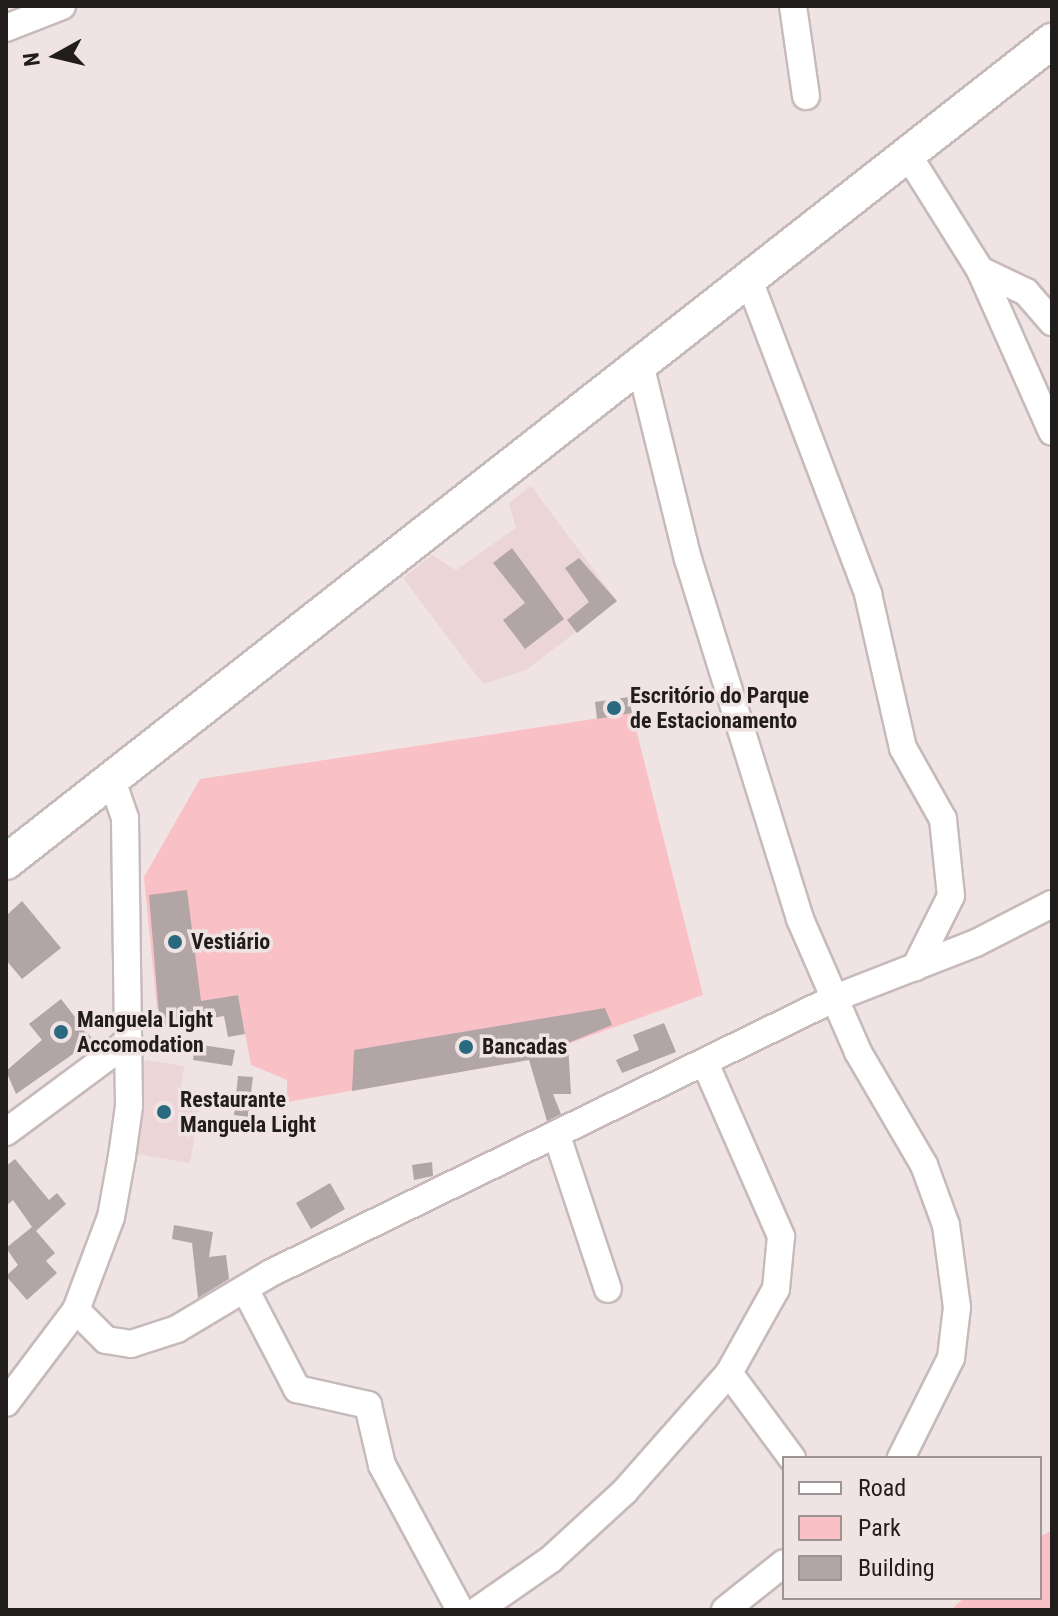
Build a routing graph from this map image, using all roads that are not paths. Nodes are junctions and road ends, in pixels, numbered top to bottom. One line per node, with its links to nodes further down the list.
1 (62, 6): 3 (street)
2 (793, 6): 5 (street)
3 (6, 28)
4 (1052, 41): 6 (main road)
5 (806, 96)
6 (908, 155): 7 (street); 8 (main road)
7 (980, 270): 9 (street); 11 (street)
8 (749, 280): 10 (main road); 15 (street)
9 (1052, 322)
10 (640, 364): 12 (main road); 16 (street)
11 (1052, 432)
12 (112, 781): 13 (main road); 17 (street)
13 (6, 862)
14 (1052, 904): 15 (street)
15 (915, 968): 16 (street)
16 (835, 998): 18 (street); 27 (street)
17 (129, 1041): 19 (street); 23 (street)
18 (706, 1065): 20 (street); 24 (street)
19 (6, 1132)
20 (557, 1136): 21 (street); 22 (street)
21 (245, 1289): 23 (street); 29 (street)
22 (608, 1289)
23 (76, 1310): 25 (street)
24 (729, 1373): 26 (street); 30 (street)
25 (6, 1403)
26 (791, 1456)
27 (902, 1456)
28 (782, 1565): 31 (street)
29 (460, 1610)
30 (478, 1610)
31 (725, 1610)

